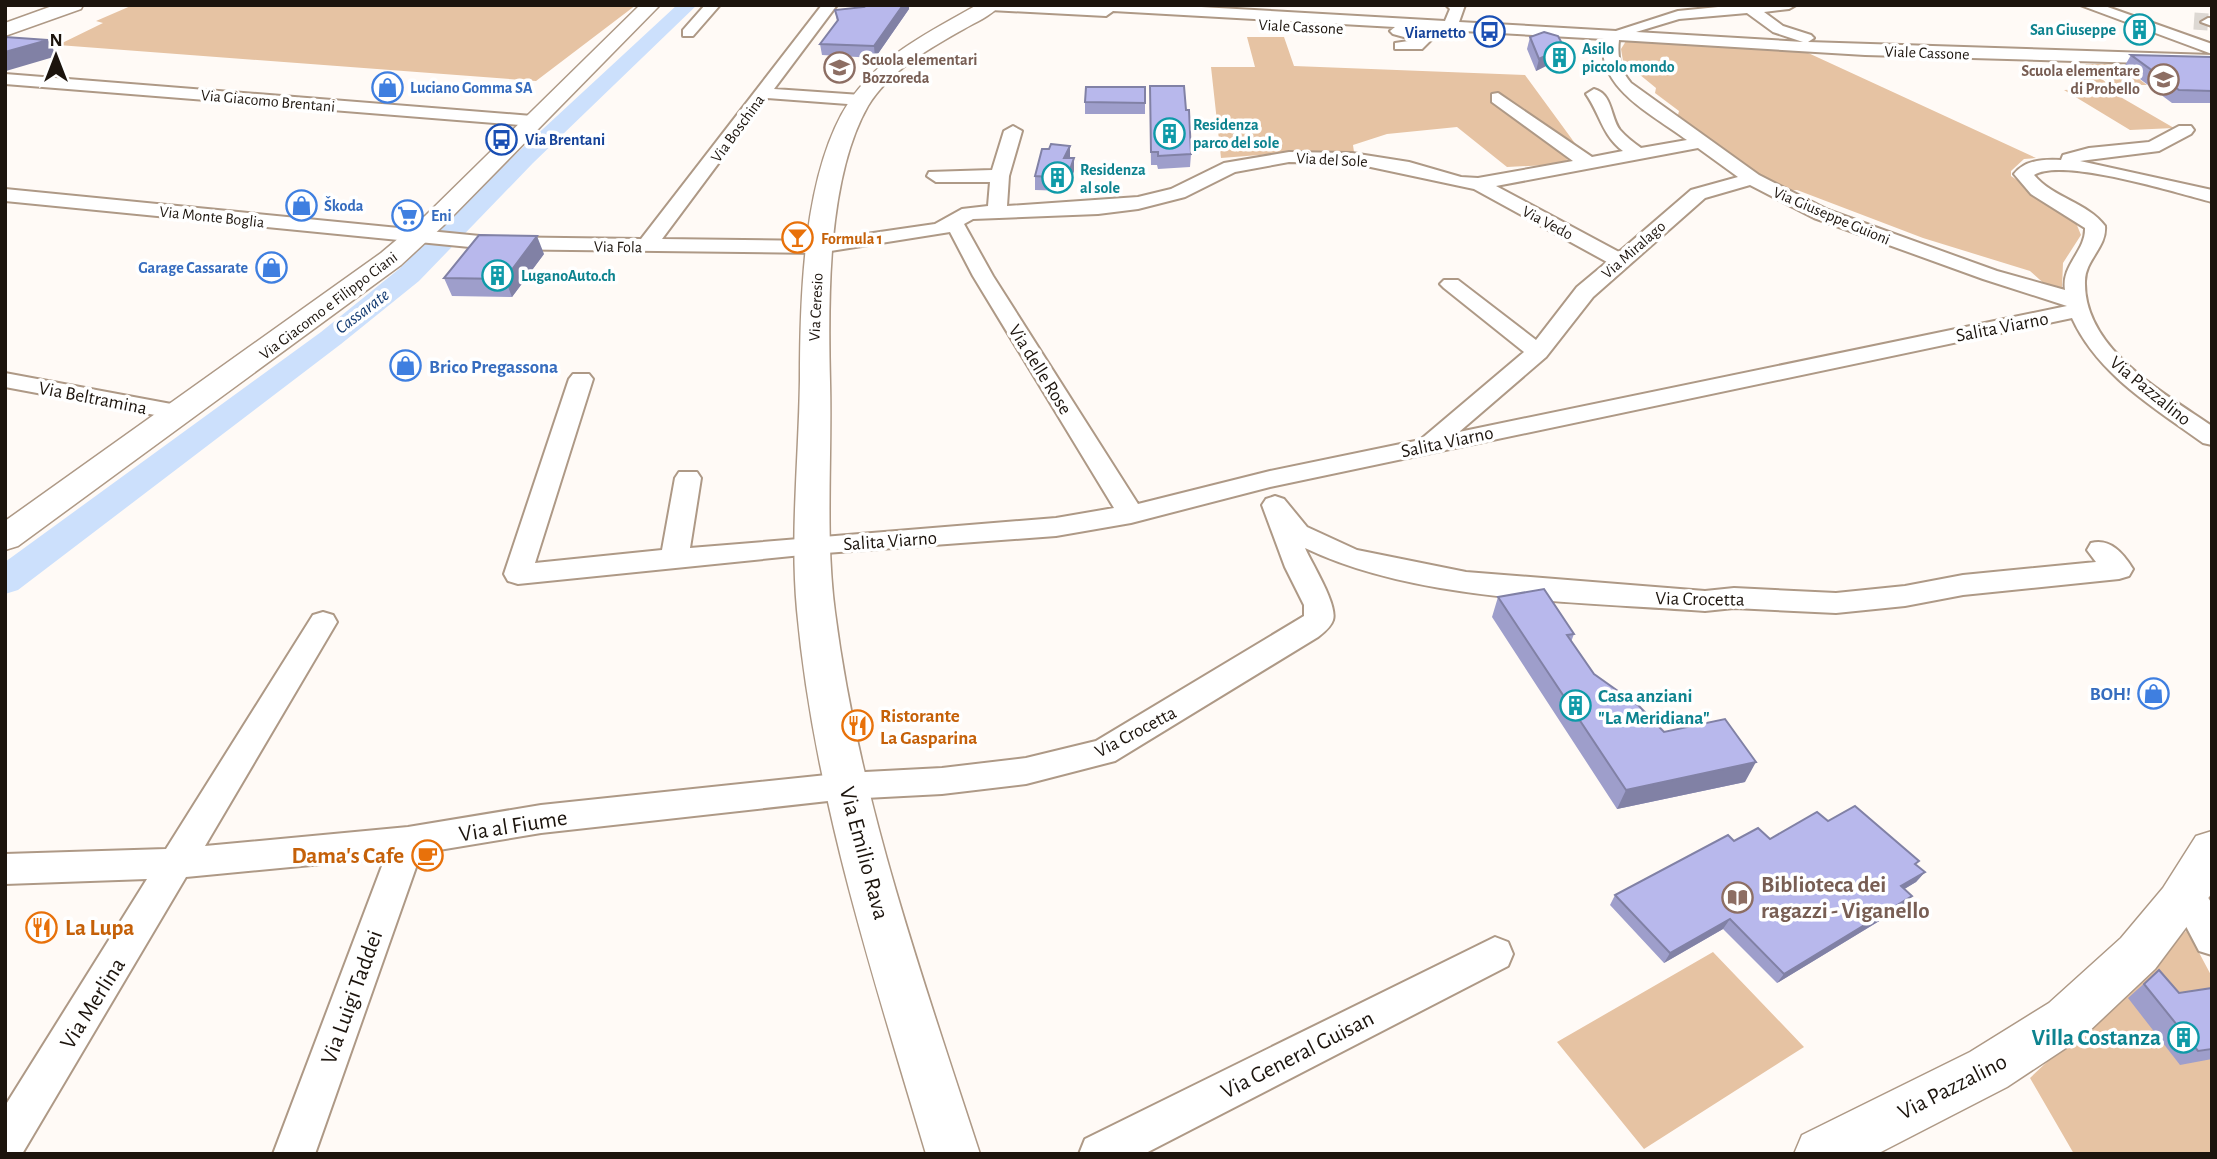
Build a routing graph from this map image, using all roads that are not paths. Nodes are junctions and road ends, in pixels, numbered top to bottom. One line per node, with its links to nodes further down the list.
1 (74, 5): 15 (main road)
2 (651, 5): 28 (main road, Via Giacomo e Filippo Ciani)
3 (713, 5): 16 (street)
4 (1086, 5): 11 (street, Viale Cassone)
5 (1453, 5): 14 (street)
6 (1789, 5): 10 (street)
7 (2087, 5): 13 (street)
8 (990, 6): 11 (street, Viale Cassone); 27 (main road, Via Ceresio)
9 (833, 7): 24 (street, Via Boschina)
10 (1745, 7): 17 (street); 21 (street)
11 (1150, 12): 14 (street, Viale Cassone); 18 (street, Viale Cassone)
12 (2180, 20): 13 (street)
13 (2138, 23): 20 (street)
14 (1450, 27): 17 (street, Viale Cassone)
15 (5, 30)
16 (688, 33)
17 (1612, 36): 21 (street, Viale Cassone); 31 (street, Via Giuseppe Guioni)
18 (1400, 46)
19 (2212, 49): 20 (street)
20 (2193, 52): 21 (street, Viale Cassone); 22 (street, Viale Cassone)
21 (2171, 60)
22 (2212, 60)
23 (5, 79): 28 (street, Via Giacomo Brentani)
24 (764, 93): 27 (street); 44 (street, Via Boschina)
25 (1594, 94): 32 (street)
26 (1498, 98): 33 (street)
27 (861, 100): 45 (main road, Via Ceresio)
28 (531, 121): 43 (main road, Via Giacomo e Filippo Ciani)
29 (2185, 130): 34 (street)
30 (1013, 131): 36 (street)
31 (1703, 142): 32 (street, Via del Sole); 37 (street, Via Giuseppe Guioni)
32 (1637, 154): 33 (street, Via del Sole)
33 (1588, 163): 38 (street, Via del Sole)
34 (2067, 165): 40 (street); 48 (street)
35 (936, 176): 36 (street)
36 (1000, 176): 41 (street)
37 (1752, 179): 46 (street, Via Miralago); 48 (street, Via Giuseppe Guioni)
38 (1478, 184): 41 (street, Via del Sole); 46 (street, Via Vedo)
39 (5, 195): 43 (street, Via Monte Boglia)
40 (2212, 196)
41 (997, 211): 42 (street, Via del Sole)
42 (952, 224): 45 (street, Via del Sole); 57 (street, Via delle Rose)
43 (424, 237): 44 (street, Via Fola); 52 (main road, Via Giacomo e Filippo Ciani)
44 (646, 246): 45 (street, Via Fola)
45 (818, 247): 59 (main road, Via Ceresio)
46 (1618, 260): 49 (street, Via Miralago)
47 (1451, 284): 49 (street)
48 (2077, 305): 53 (street, Via Pazzalino); 54 (street, Salita Viarno)
49 (1538, 352): 54 (street, Via Miralago)
50 (582, 379): 61 (street)
51 (5, 380): 52 (street, Via Beltramina)
52 (182, 413): 58 (main road, Via Giacomo e Filippo Ciani)
53 (2212, 438)
54 (1428, 446): 56 (street, Salita Viarno)
55 (688, 478): 61 (street)
56 (1266, 493): 57 (street, Salita Viarno); 60 (street, Via Crocetta); 63 (street, Via Crocetta)
57 (1131, 513): 59 (street, Salita Viarno)
58 (5, 538)
59 (812, 545): 61 (street); 63 (main road, Via Emilio Rava)
60 (2101, 550)
61 (674, 559)
62 (323, 622): 66 (street)
63 (846, 786): 64 (street, Via al Fiume); 73 (main road, Via Emilio Rava)
64 (408, 841): 66 (street, Via al Fiume); 72 (street, Via Luigi Taddei)
65 (2212, 850): 68 (main road, Via Pazzalino)
66 (179, 863): 67 (street, Via al Fiume); 71 (street, Via Merlina)
67 (5, 869)
68 (2186, 892): 69 (street); 75 (main road, Via Pazzalino)
69 (2212, 939)
70 (1495, 954): 74 (street, Via General Guisan)
71 (5, 1144)
72 (295, 1154)
73 (953, 1154)
74 (1100, 1154)
75 (1821, 1154)

